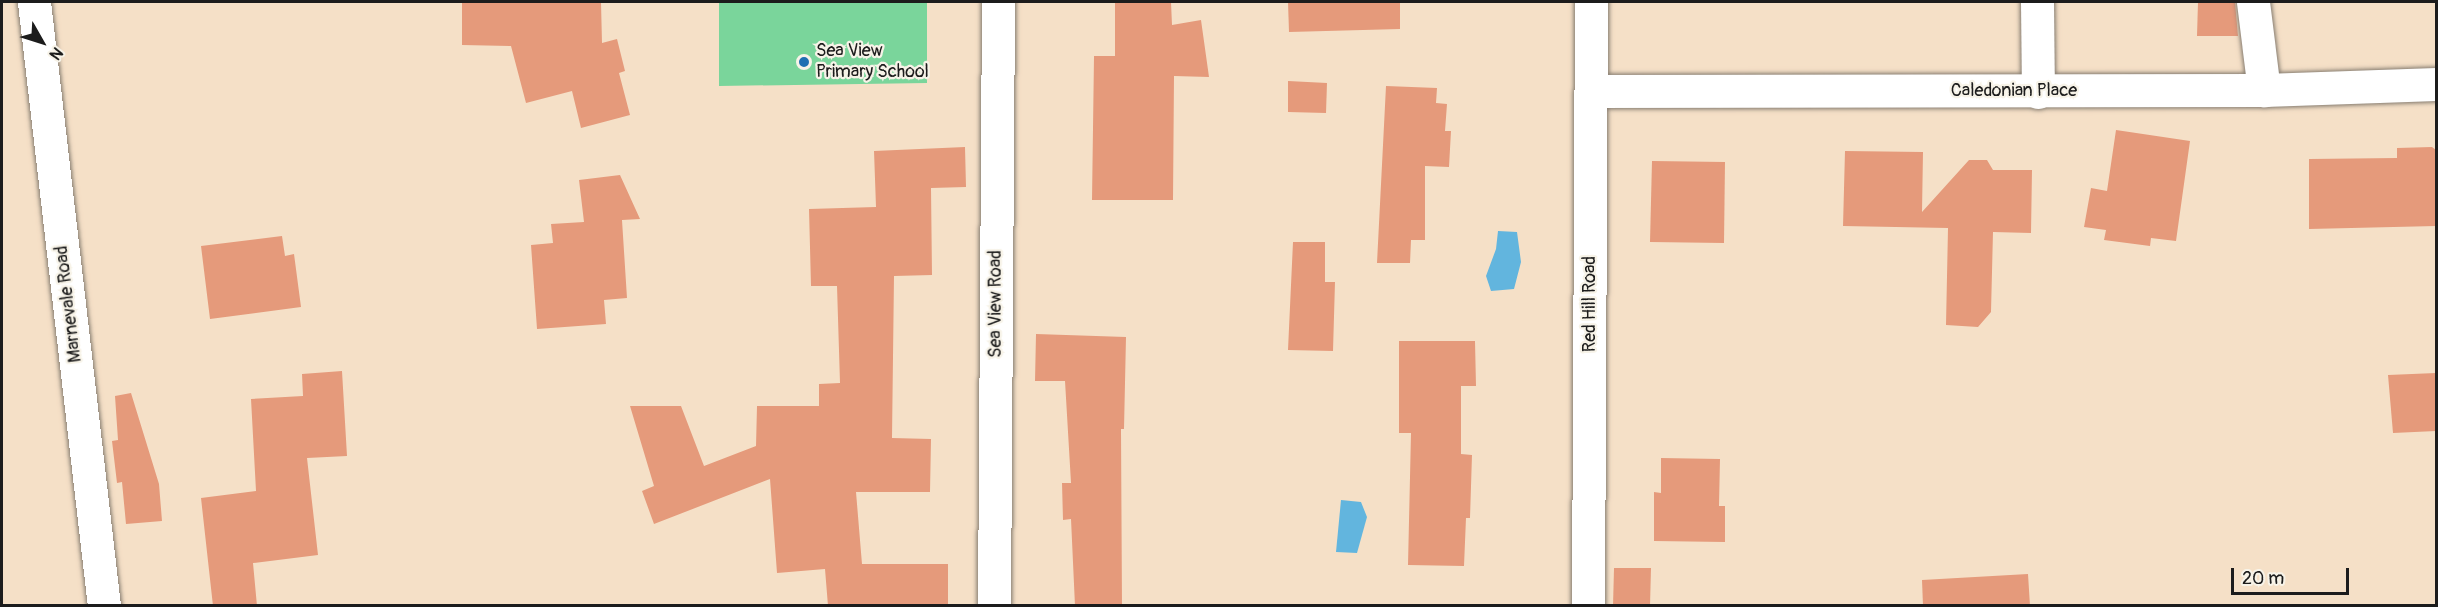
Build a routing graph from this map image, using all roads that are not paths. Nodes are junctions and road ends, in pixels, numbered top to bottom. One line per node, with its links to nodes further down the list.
1 (34, 2): 10 (street, Marnevale Road)
2 (999, 2): 11 (street, Sea View Road)
3 (1591, 2): 8 (street, Red Hill Road)
4 (2037, 2): 9 (street)
5 (2253, 2): 7 (street)
6 (2436, 84): 7 (street, Caledonian Place)
7 (2264, 90): 9 (street, Caledonian Place)
8 (1592, 91): 9 (street, Caledonian Place); 12 (street, Red Hill Road)
9 (2038, 92)
10 (104, 606)
11 (994, 606)
12 (1588, 606)

